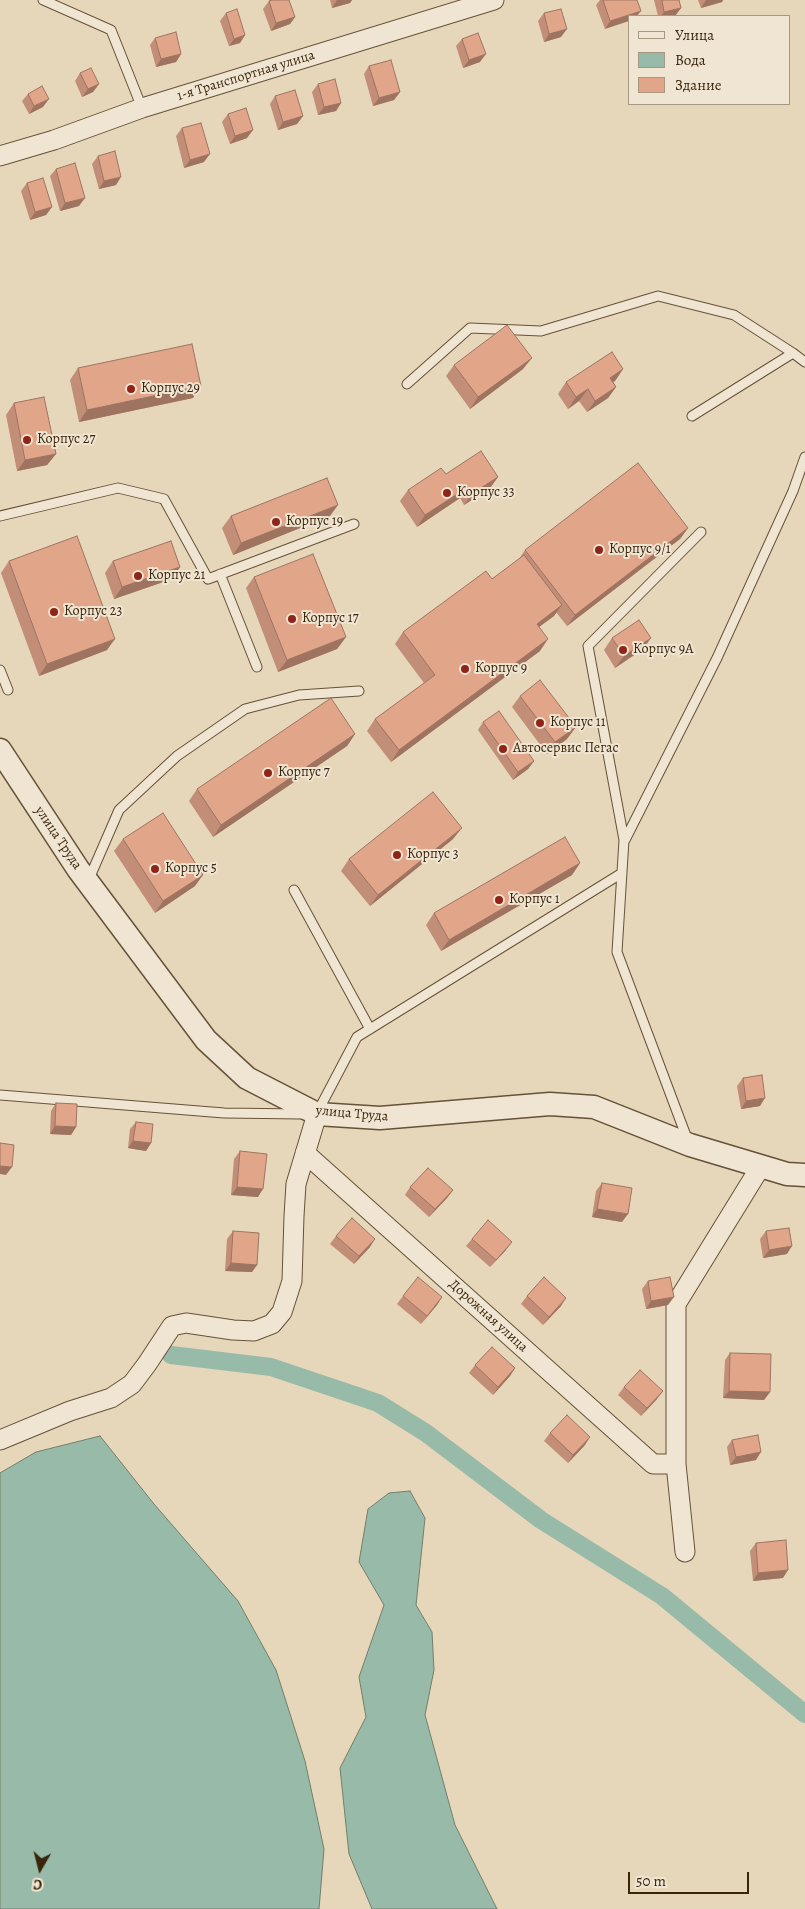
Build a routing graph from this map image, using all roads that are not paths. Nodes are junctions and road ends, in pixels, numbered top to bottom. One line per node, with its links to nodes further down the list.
1 (43, 0): 4 (lane)
2 (494, 0): 3 (street, 1-я Транспортная улица)
3 (473, 3): 4 (street, 1-я Транспортная улица)
4 (142, 108): 5 (street, 1-я Транспортная улица)
5 (0, 156)
6 (793, 352): 7 (lane); 8 (lane); 9 (lane)
7 (805, 362)
8 (406, 384)
9 (692, 416)
10 (805, 457): 20 (lane)
11 (0, 516): 14 (lane)
12 (354, 524): 14 (lane)
13 (701, 532): 20 (lane)
14 (220, 574): 15 (lane)
15 (257, 667)
16 (0, 670): 17 (lane)
17 (8, 690)
18 (359, 691): 22 (lane)
19 (0, 750): 22 (street, улица Труда)
20 (624, 840): 21 (lane)
21 (622, 873): 24 (lane); 27 (lane)
22 (88, 882): 26 (street, улица Труда)
23 (294, 890): 24 (lane)
24 (370, 1029): 26 (lane)
25 (0, 1095): 26 (lane)
26 (317, 1114): 27 (street, улица Труда); 28 (street)
27 (690, 1145): 29 (street, улица Труда)
28 (305, 1153): 31 (street); 32 (street, Дорожная улица)
29 (761, 1166): 30 (street, улица Труда); 32 (street)
30 (805, 1175)
31 (0, 1440)
32 (676, 1464): 33 (street)
33 (684, 1552)

